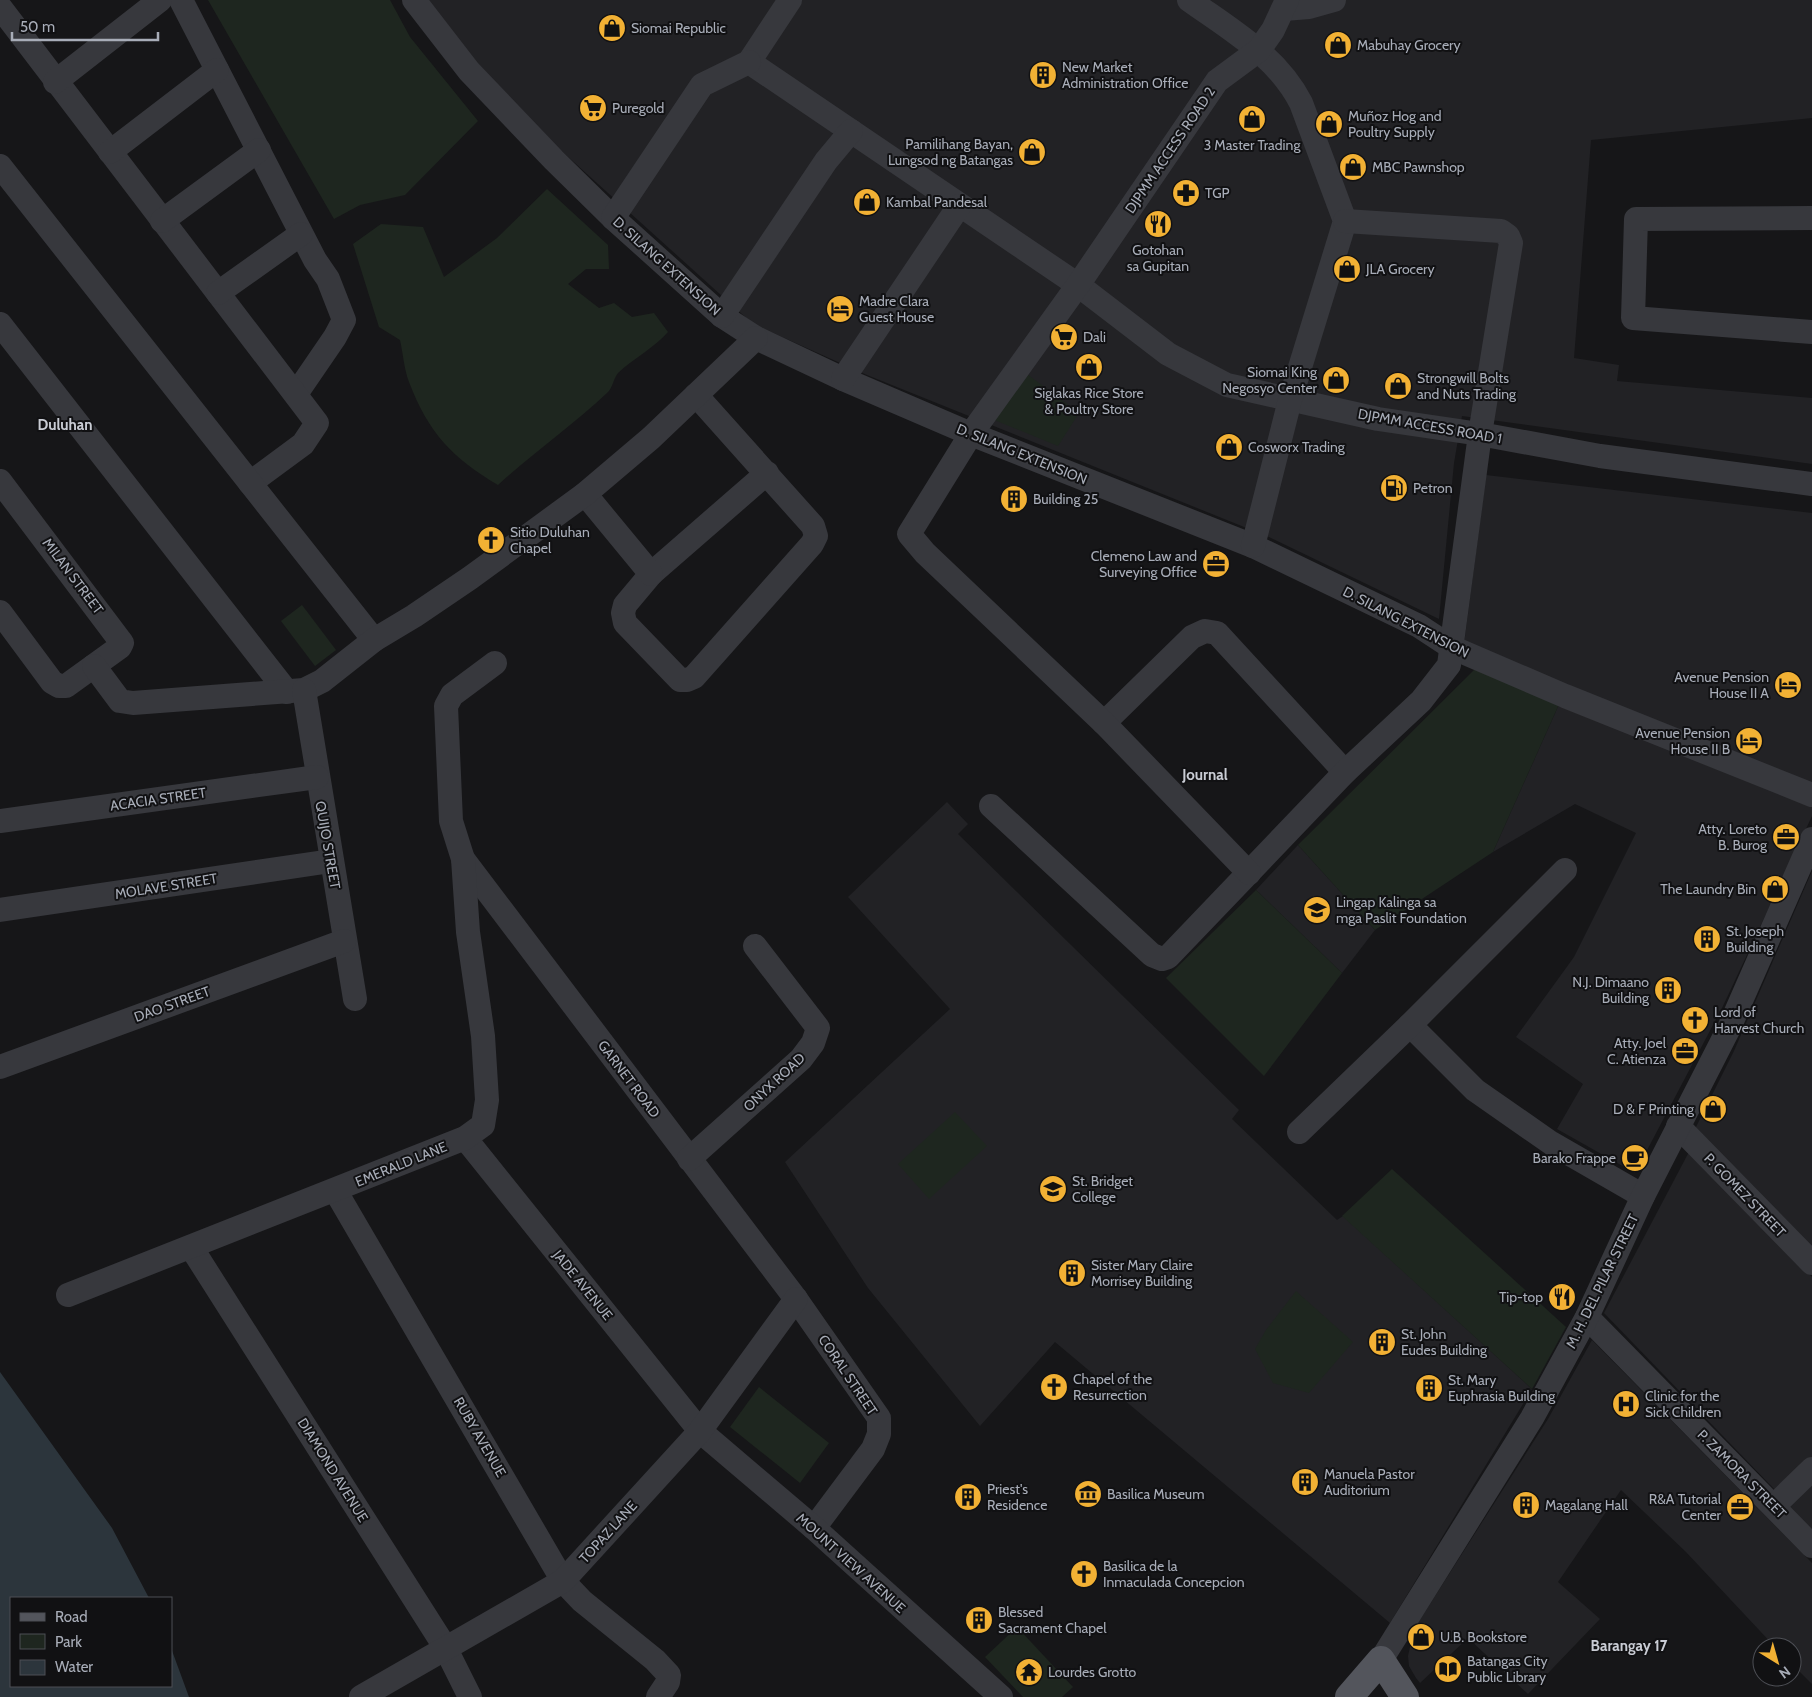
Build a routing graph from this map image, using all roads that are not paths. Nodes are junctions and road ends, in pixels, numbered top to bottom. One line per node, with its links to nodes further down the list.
1 (160, 0): 12 (street)
2 (181, 0): 11 (street)
3 (414, 0): 18 (street, D. SILANG EXTENSION)
4 (790, 0): 10 (street)
5 (1189, 0): 9 (street)
6 (1334, 0): 7 (street)
7 (1286, 4): 9 (street, DJPMM ACCESS ROAD 2)
8 (6, 6): 12 (street)
9 (1259, 50): 20 (street); 23 (street, DJPMM ACCESS ROAD 2)
10 (749, 62): 13 (street, DJPMM ACCESS ROAD 1); 18 (street)
11 (217, 70): 14 (street); 15 (street)
12 (55, 82): 15 (street)
13 (851, 132): 17 (street, DJPMM ACCESS ROAD 1); 25 (street)
14 (259, 150): 21 (street); 22 (street)
15 (110, 152): 21 (street)
16 (0, 166): 37 (street)
17 (959, 206): 23 (street, DJPMM ACCESS ROAD 1); 29 (street)
18 (613, 218): 25 (street, D. SILANG EXTENSION)
19 (1812, 218): 27 (street)
20 (1345, 220): 32 (street); 34 (street)
21 (162, 221): 24 (street)
22 (301, 234): 24 (street); 30 (street)
23 (1078, 285): 32 (street, DJPMM ACCESS ROAD 1); 33 (street, DJPMM ACCESS ROAD 2)
24 (218, 293): 30 (street)
25 (722, 316): 28 (street, D. SILANG EXTENSION)
26 (0, 324): 47 (street)
27 (1812, 332)
28 (756, 338): 29 (street, D. SILANG EXTENSION); 31 (street)
29 (843, 379): 33 (street, D. SILANG EXTENSION)
30 (296, 394): 37 (street)
31 (696, 395): 35 (street); 39 (street)
32 (1290, 400): 34 (street, DJPMM ACCESS ROAD 1); 40 (street)
33 (971, 434): 40 (street, D. SILANG EXTENSION); 48 (street, DJPMM ACCESS ROAD 2)
34 (1480, 434): 38 (street, DJPMM ACCESS ROAD 1); 44 (street)
35 (767, 473): 41 (street); 41 (street)
36 (0, 481): 46 (street, MILAN STREET)
37 (250, 483): 43 (street)
38 (1812, 484)
39 (585, 494): 41 (street); 43 (street)
40 (1252, 546): 44 (street, D. SILANG EXTENSION)
41 (651, 574)
42 (0, 612): 46 (street)
43 (374, 640): 47 (street)
44 (1452, 647): 49 (street); 51 (street, D. SILANG EXTENSION)
45 (494, 663): 55 (street)
46 (94, 666): 47 (street)
47 (296, 691): 50 (street, QUIJO STREET)
48 (1104, 722): 49 (street); 58 (street)
49 (1345, 772): 58 (street)
50 (317, 777): 53 (street, ACACIA STREET); 56 (street, QUIJO STREET)
51 (1812, 795)
52 (991, 806): 58 (street)
53 (0, 822)
54 (1812, 840): 65 (street, M. H. DEL PILAR STREET)
55 (463, 859): 67 (street, EMERALD LANE); 68 (street, GARNET ROAD)
56 (331, 861): 59 (street, MOLAVE STREET); 60 (street, QUIJO STREET)
57 (1565, 870): 63 (street)
58 (1249, 873)
59 (0, 910)
60 (344, 941): 62 (street, QUIJO STREET); 64 (street, DAO STREET)
61 (755, 946): 68 (street, ONYX ROAD)
62 (355, 999)
63 (1410, 1025): 66 (street); 70 (street)
64 (0, 1067)
65 (1678, 1126): 70 (street, M. H. DEL PILAR STREET); 72 (street, P. GOMEZ STREET)
66 (1300, 1132)
67 (466, 1138): 69 (street, EMERALD LANE); 76 (street, JADE AVENUE)
68 (688, 1159): 74 (street, GARNET ROAD)
69 (335, 1190): 71 (street, EMERALD LANE); 81 (street, RUBY AVENUE)
70 (1643, 1196): 75 (street, M. H. DEL PILAR STREET)
71 (191, 1247): 73 (street, EMERALD LANE); 82 (street, DIAMOND AVENUE)
72 (1812, 1263)
73 (68, 1295)
74 (796, 1299): 76 (street, TOPAZ LANE); 79 (street, CORAL STREET)
75 (1587, 1317): 78 (street, P. ZAMORA STREET); 83 (street, M. H. DEL PILAR STREET)
76 (700, 1431): 79 (street, MOUNT VIEW AVENUE); 81 (street, TOPAZ LANE)
77 (1812, 1469): 78 (street)
78 (1774, 1506): 80 (street, P. ZAMORA STREET)
79 (814, 1528): 87 (street, MOUNT VIEW AVENUE)
80 (1812, 1546)
81 (564, 1580): 82 (street, TOPAZ LANE); 86 (street, RUBY AVENUE)
82 (445, 1647): 84 (street, TOPAZ LANE); 85 (street, DIAMOND AVENUE)
83 (1381, 1660): 88 (main road, M. H. DEL PILAR STREET); 89 (main road)
84 (361, 1697)
85 (470, 1697)
86 (658, 1697)
87 (1001, 1697)
88 (1348, 1697)
89 (1405, 1697)

